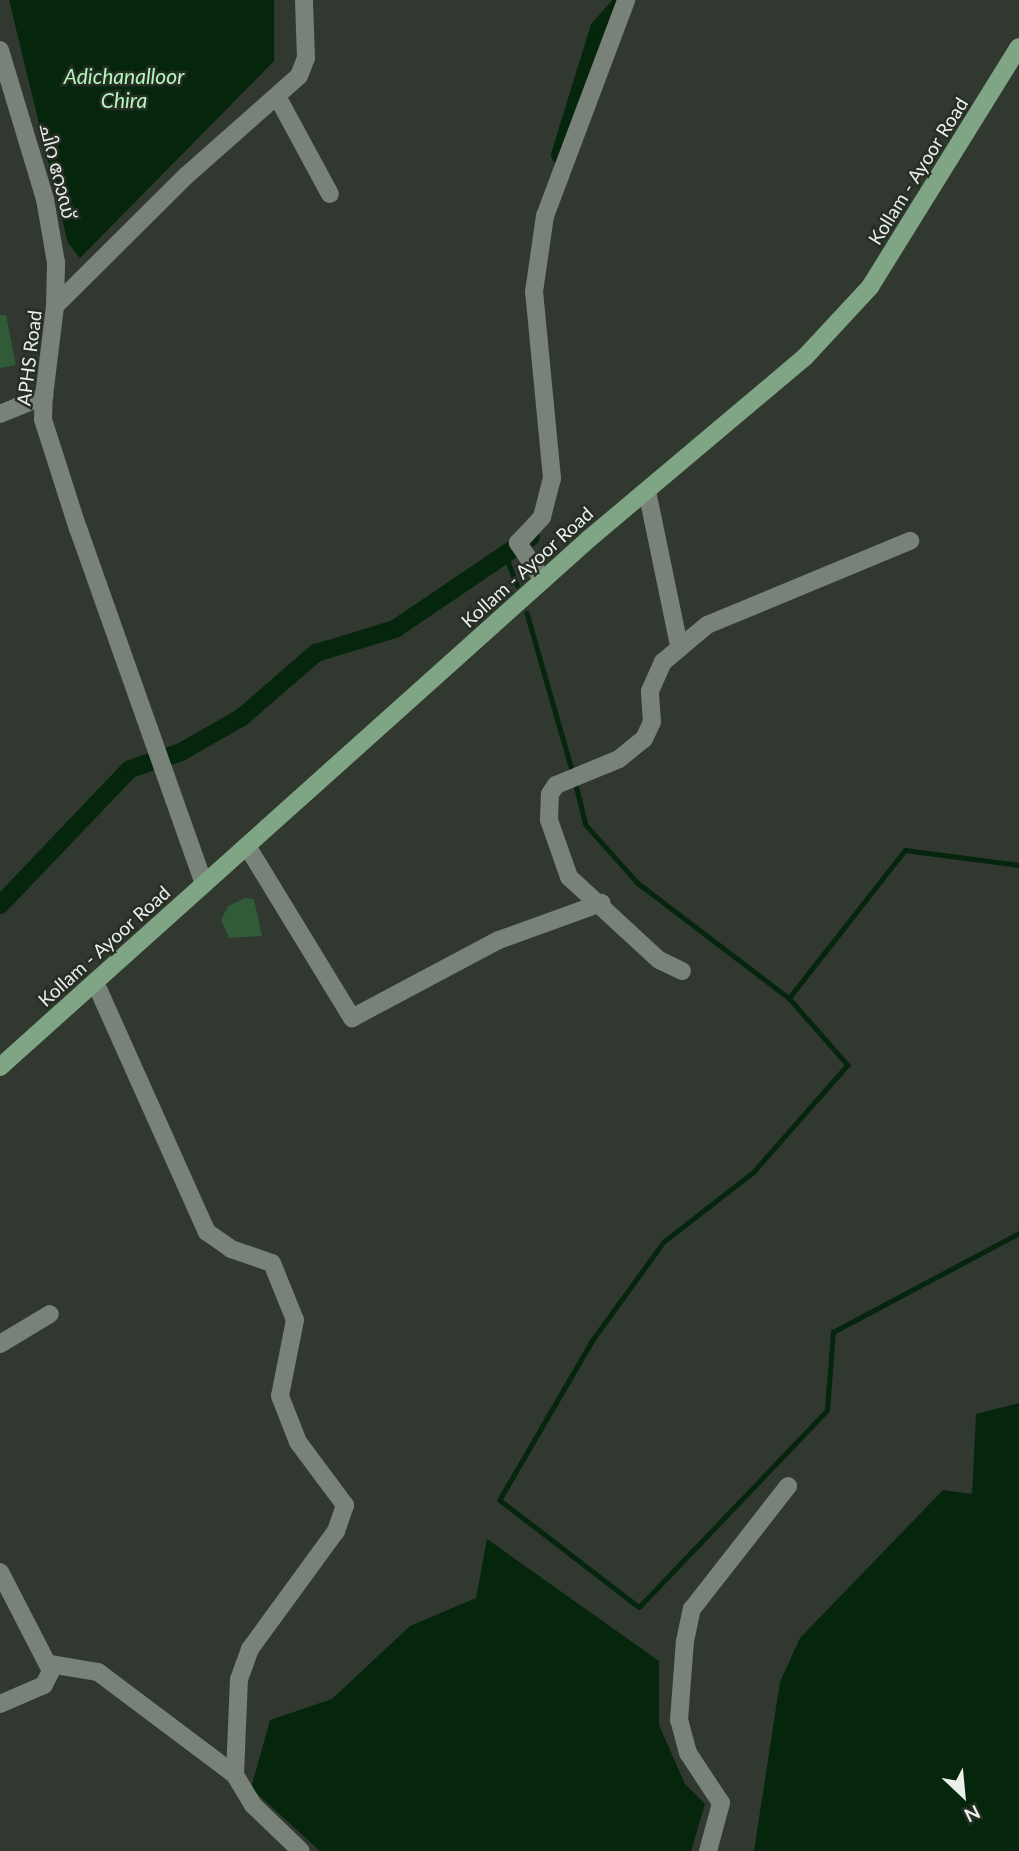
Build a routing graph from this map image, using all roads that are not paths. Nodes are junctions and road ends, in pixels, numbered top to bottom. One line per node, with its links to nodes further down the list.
1 (304, 0): 5 (street, APHS Road)
2 (626, 0): 12 (street)
3 (1019, 47): 10 (main road, Kollam - Ayoor Road)
4 (0, 50): 7 (street, ചിറ റോഡ്)
5 (278, 98): 6 (street); 7 (street, APHS Road)
6 (330, 194)
7 (55, 306): 8 (street, APHS Road)
8 (44, 396): 9 (street); 15 (street, APHS Road)
9 (0, 414)
10 (647, 491): 12 (main road, Kollam - Ayoor Road); 13 (street)
11 (909, 541): 13 (street)
12 (543, 580): 14 (main road, Kollam - Ayoor Road)
13 (679, 646): 16 (street)
14 (247, 846): 15 (main road, Kollam - Ayoor Road); 16 (street)
15 (204, 884): 18 (main road, Kollam - Ayoor Road)
16 (601, 903): 17 (street)
17 (682, 971)
18 (95, 982): 19 (main road, Kollam - Ayoor Road); 26 (street)
19 (0, 1067)
20 (50, 1314): 21 (street)
21 (0, 1344)
22 (788, 1486): 28 (street)
23 (0, 1572): 24 (street)
24 (50, 1664): 25 (street); 26 (street)
25 (0, 1704)
26 (235, 1775): 27 (street)
27 (301, 1851)
28 (708, 1851)

